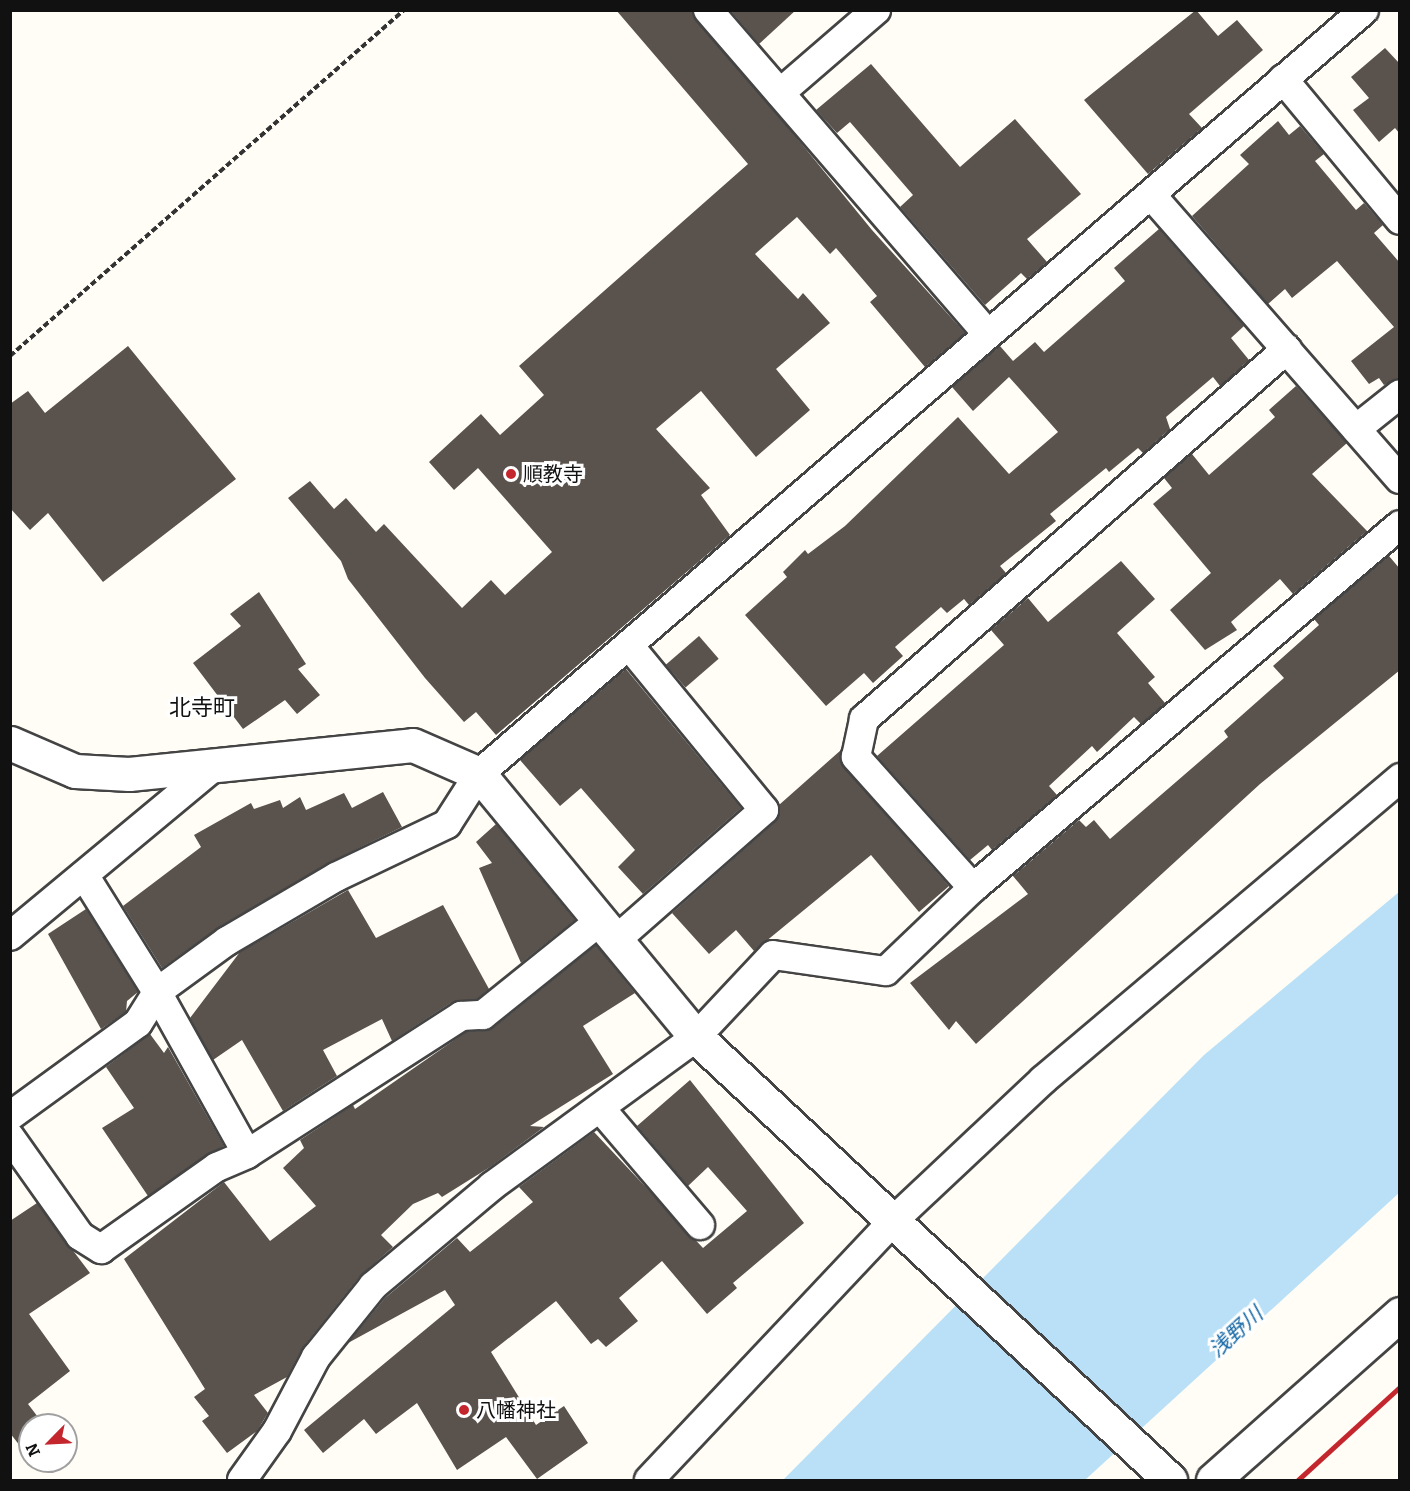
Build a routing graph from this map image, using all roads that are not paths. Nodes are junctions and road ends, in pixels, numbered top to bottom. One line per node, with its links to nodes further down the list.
1 (708, 10): 5 (street)
2 (876, 10): 5 (street)
3 (1364, 10): 4 (street)
4 (1283, 79): 6 (street); 7 (street)
5 (780, 93): 8 (street)
6 (1152, 196): 8 (street); 9 (street)
7 (1400, 220)
8 (988, 334): 14 (street)
9 (1287, 349): 11 (street); 20 (street)
10 (1400, 394): 11 (street)
11 (1356, 429): 12 (street)
12 (1400, 479)
13 (1400, 525): 20 (street)
14 (630, 647): 17 (street); 21 (street)
15 (10, 743): 16 (street)
16 (212, 768): 17 (street); 19 (street)
17 (479, 774): 21 (street); 23 (street)
18 (1400, 778): 29 (street)
19 (84, 875): 22 (street); 23 (street)
20 (973, 888): 24 (street)
21 (608, 931): 24 (street); 28 (street)
22 (10, 936)
23 (157, 992): 26 (street); 28 (street)
24 (696, 1037): 25 (street); 29 (street)
25 (600, 1108): 30 (street); 32 (street)
26 (10, 1116)
27 (10, 1137): 28 (street)
28 (246, 1154)
29 (894, 1220): 33 (street); 34 (street)
30 (700, 1225)
31 (1400, 1314): 35 (street)
32 (242, 1480)
33 (649, 1480)
34 (1170, 1480)
35 (1213, 1480)

